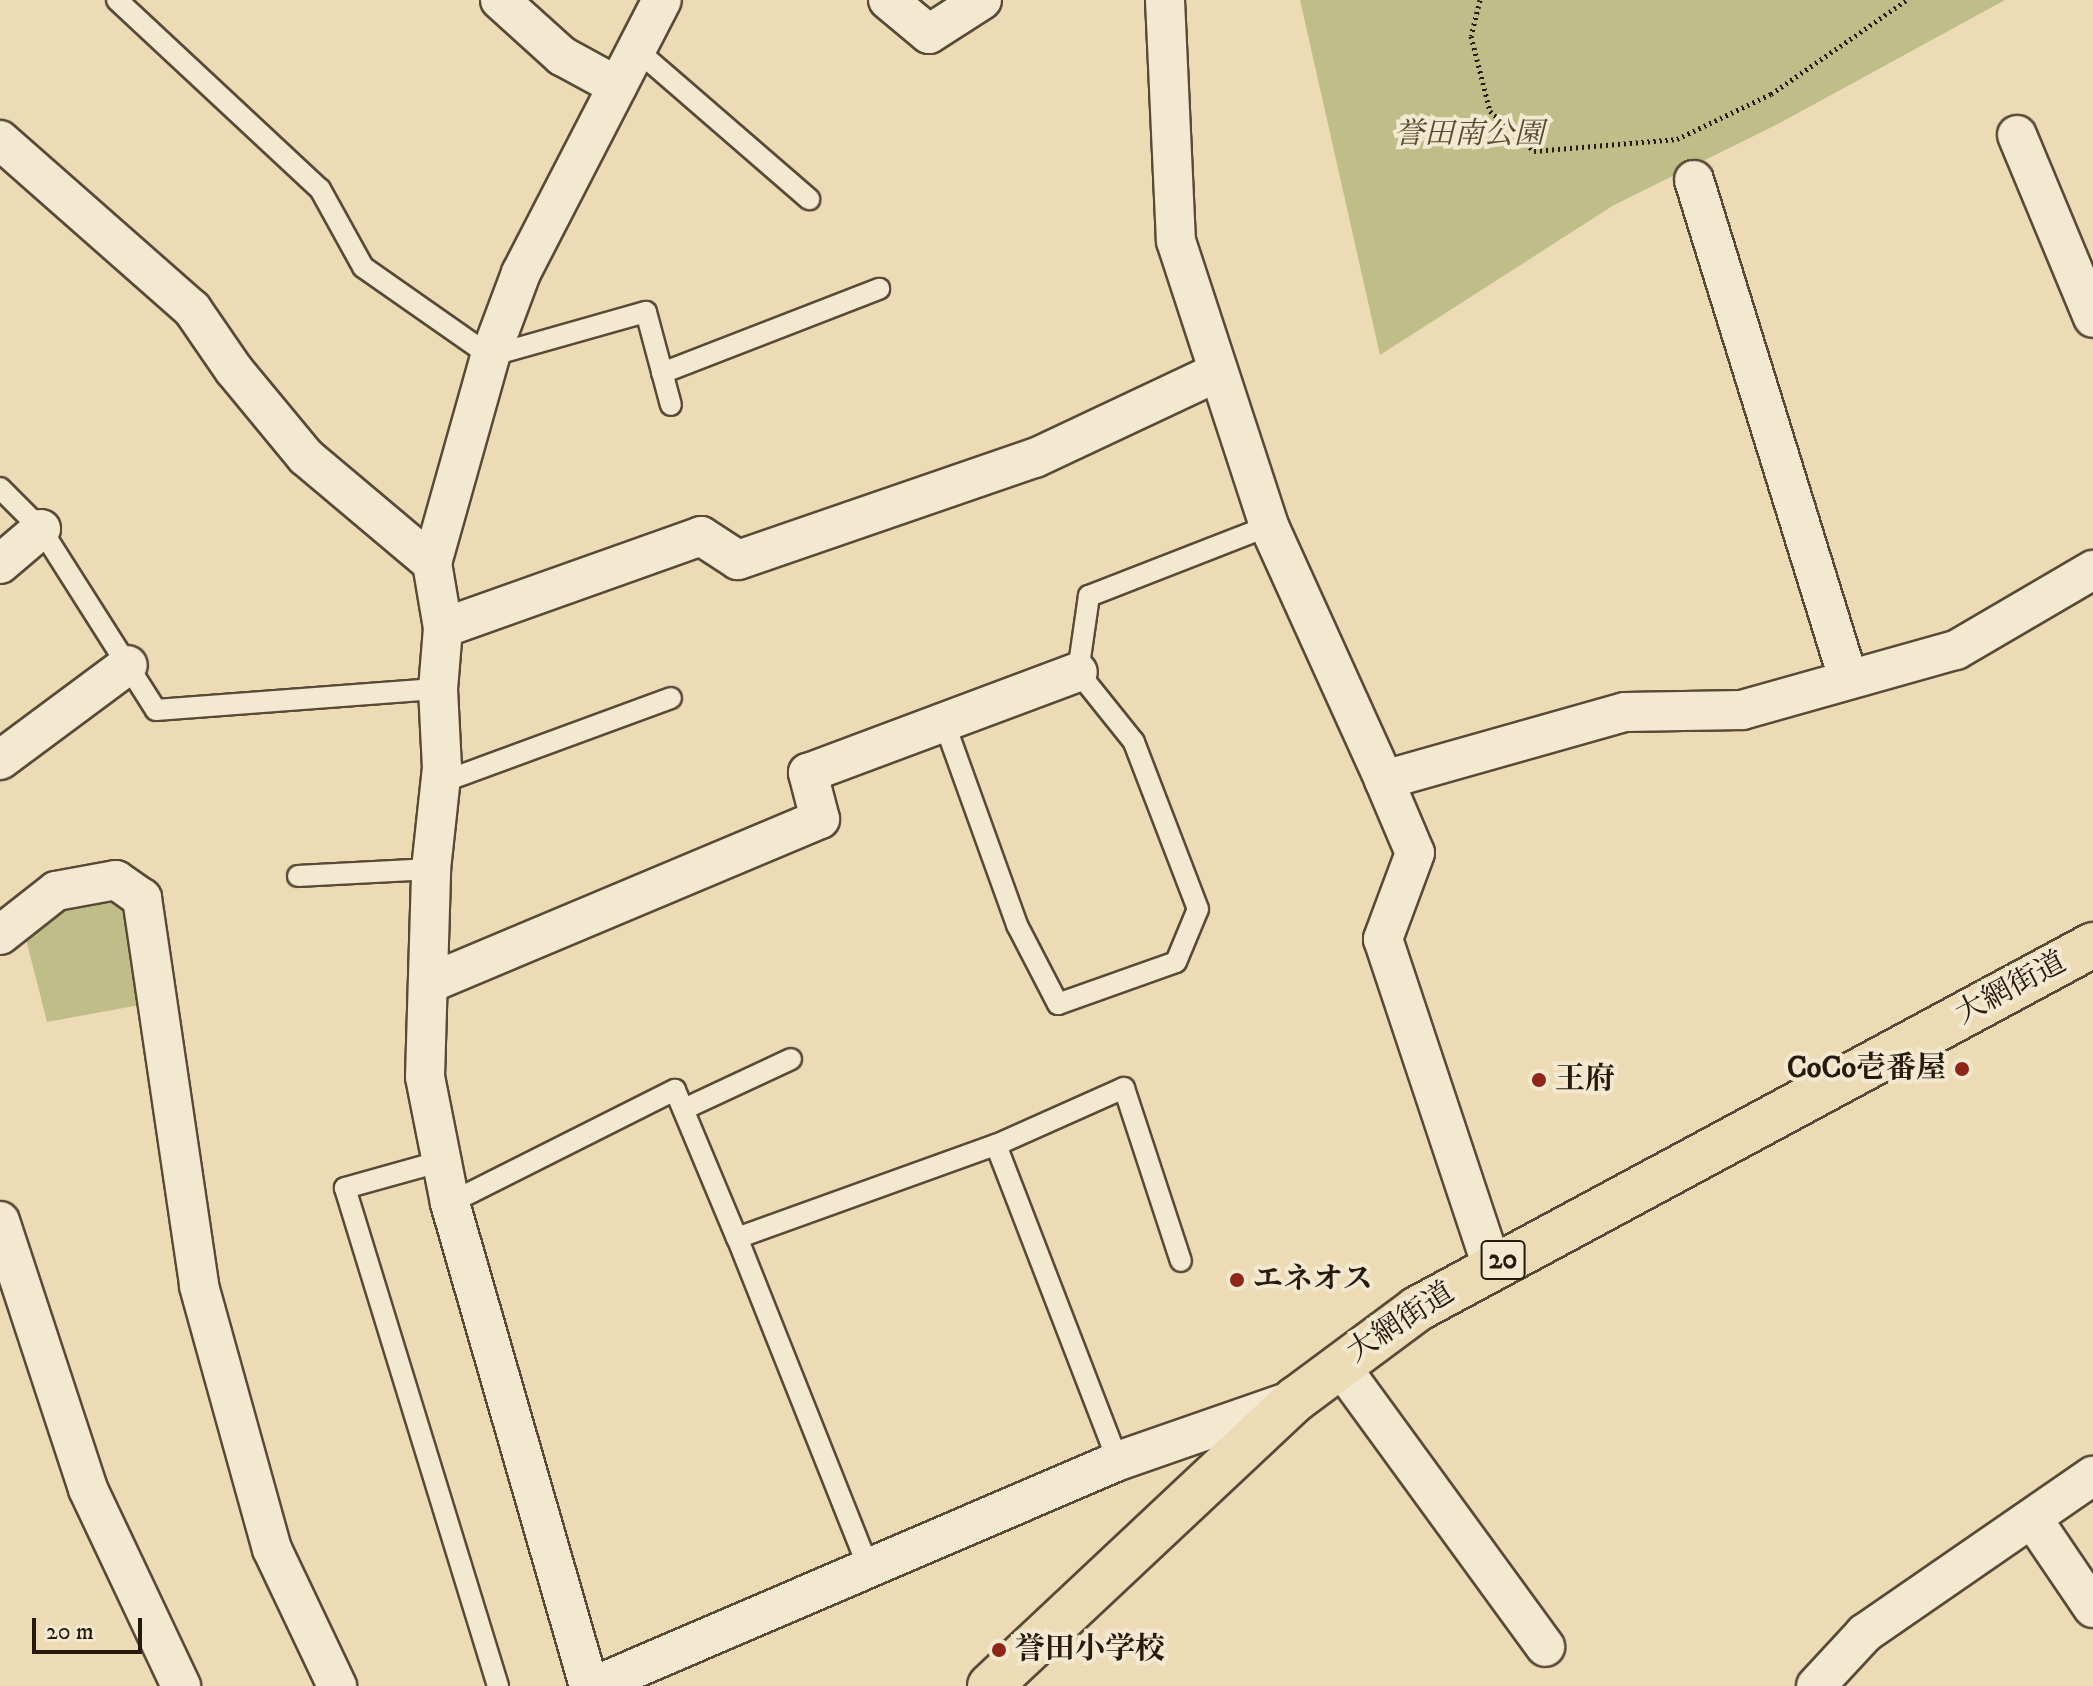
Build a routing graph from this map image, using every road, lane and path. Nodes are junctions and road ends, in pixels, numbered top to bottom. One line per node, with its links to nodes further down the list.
1 (117, 0): 17 (lane)
2 (500, 0): 10 (street)
3 (888, 0): 4 (street)
4 (982, 0)
5 (1165, 0): 19 (street)
6 (1480, 0): 7 (path)
7 (1907, 0)
8 (653, 4): 9 (street)
9 (637, 50): 10 (street); 14 (lane)
10 (617, 86): 17 (street)
11 (2017, 135): 16 (street)
12 (0, 140): 24 (street)
13 (1694, 180): 30 (street)
14 (809, 199)
15 (879, 289): 18 (lane)
16 (2093, 318)
17 (490, 356): 18 (lane); 24 (street)
18 (662, 373): 20 (lane)
19 (1216, 373): 22 (street); 27 (street)
20 (671, 405)
21 (0, 488): 23 (lane)
22 (1269, 526): 29 (lane); 35 (street)
23 (41, 529): 25 (street); 28 (lane)
24 (432, 563): 27 (street)
25 (0, 564)
26 (2093, 570): 30 (street)
27 (443, 628): 31 (street)
28 (128, 665): 31 (lane); 34 (street)
29 (1078, 672): 33 (street); 33 (lane)
30 (1848, 678): 35 (street)
31 (438, 689): 36 (street)
32 (671, 698): 36 (lane)
33 (944, 722): 41 (street)
34 (0, 760)
35 (1384, 780): 50 (street)
36 (440, 783): 37 (street)
37 (431, 869): 38 (lane); 41 (street)
38 (298, 876)
39 (0, 935): 60 (street)
40 (2093, 945): 50 (main road, 大網街道 / 20)
41 (430, 983): 45 (street)
42 (791, 1059): 43 (lane)
43 (684, 1109): 46 (lane); 48 (lane)
44 (996, 1145): 48 (lane); 49 (lane); 53 (lane)
45 (442, 1161): 46 (street); 61 (lane)
46 (450, 1203): 62 (street)
47 (0, 1221): 59 (street)
48 (737, 1238): 56 (lane)
49 (1181, 1261)
50 (1492, 1266): 51 (main road, 大網街道 / 20)
51 (1339, 1364): 52 (main road, 大網街道 / 20); 58 (street)
52 (1296, 1399): 53 (street); 63 (main road, 大網街道 / 20)
53 (1118, 1461): 56 (street)
54 (2093, 1476): 55 (street)
55 (2034, 1521): 57 (street); 64 (street)
56 (869, 1569): 62 (street)
57 (2093, 1608)
58 (1545, 1647)
59 (181, 1686)
60 (337, 1686)
61 (498, 1686)
62 (592, 1686)
63 (990, 1686)
64 (1816, 1686)

